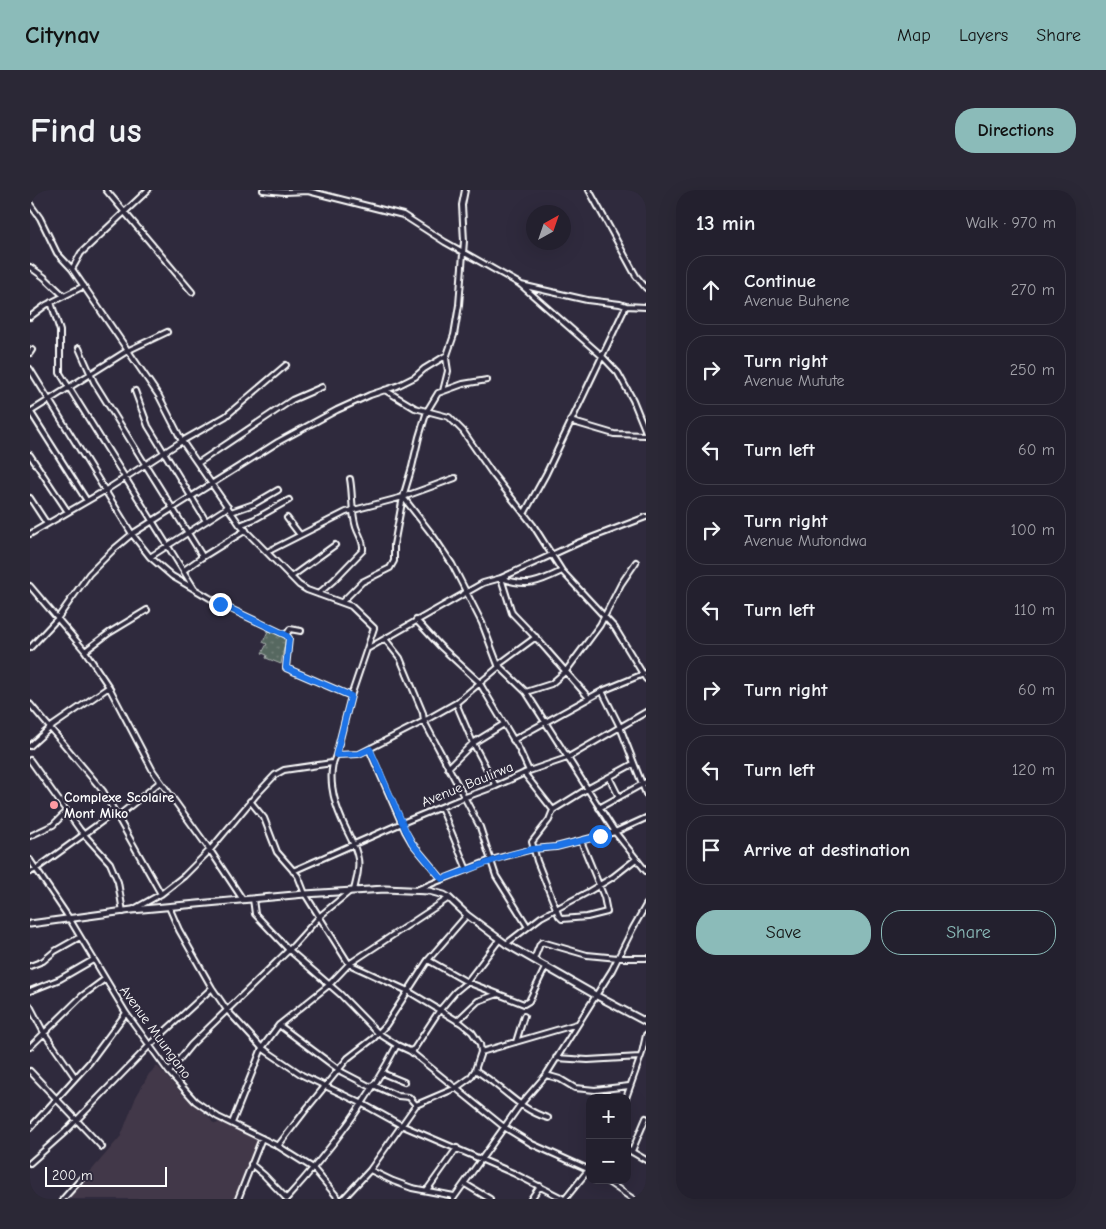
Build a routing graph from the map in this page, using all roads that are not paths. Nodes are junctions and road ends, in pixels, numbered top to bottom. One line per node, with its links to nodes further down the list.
1 (106, 190): 7 (street)
2 (148, 190): 7 (street)
3 (263, 190): 8 (street)
4 (465, 190): 8 (street)
5 (588, 190): 13 (street)
6 (30, 204): 10 (street)
7 (125, 212): 10 (street); 14 (street)
8 (463, 252): 11 (street); 23 (street)
9 (30, 267): 15 (street)
10 (72, 269): 12 (street)
11 (520, 284): 17 (street); 24 (street)
12 (84, 286): 15 (street); 22 (street)
13 (646, 288)
14 (192, 292)
15 (64, 296): 16 (street)
16 (51, 302): 19 (street); 30 (street)
17 (626, 306): 18 (street); 24 (street)
18 (646, 307)
19 (30, 317)
20 (167, 332): 22 (street)
21 (79, 348): 27 (street)
22 (128, 351): 27 (street); 39 (street)
23 (448, 354): 31 (street); 33 (street)
24 (602, 356): 37 (street); 38 (street)
25 (286, 365): 39 (street)
26 (30, 369): 34 (street)
27 (92, 374): 30 (street); 43 (street)
28 (487, 380): 33 (street)
29 (322, 387): 42 (street)
30 (69, 389): 34 (street); 44 (street)
31 (385, 390): 36 (street); 47 (street)
32 (135, 391): 40 (street)
33 (443, 391): 36 (street)
34 (49, 400): 35 (street); 48 (street)
35 (30, 411): 54 (street)
36 (427, 411): 52 (street); 60 (street)
37 (570, 422): 38 (street); 60 (street)
38 (646, 434)
39 (182, 440): 40 (street); 42 (street)
40 (163, 453): 43 (street); 50 (street)
41 (30, 455): 58 (street)
42 (198, 463): 47 (street)
43 (145, 465): 44 (street); 56 (street)
44 (126, 477): 48 (street); 63 (street)
45 (455, 478): 52 (street)
46 (350, 479): 57 (street)
47 (212, 484): 50 (street); 55 (street)
48 (106, 490): 54 (street); 70 (street)
49 (278, 490): 59 (street)
50 (191, 497): 56 (street); 64 (street)
51 (30, 498): 65 (street)
52 (403, 498): 57 (street); 87 (street); 89 (street)
53 (289, 500): 66 (street)
54 (87, 501): 58 (street)
55 (228, 507): 59 (street); 64 (street)
56 (172, 509): 63 (street); 68 (street)
57 (354, 510): 71 (street); 88 (street)
58 (68, 512): 65 (street)
59 (231, 512): 66 (street)
60 (524, 514): 77 (street)
61 (646, 517): 77 (street)
62 (287, 518): 71 (street)
63 (153, 521): 70 (street); 73 (street)
64 (206, 521): 68 (street)
65 (47, 524): 69 (street)
66 (240, 525): 67 (street)
67 (246, 530): 76 (street); 79 (street)
68 (187, 532): 73 (street); 79 (street)
69 (30, 534)
70 (132, 534): 78 (street); 92 (street)
71 (300, 535): 72 (street)
72 (291, 540): 75 (street); 76 (street)
73 (168, 545): 78 (street); 81 (street)
74 (335, 545): 83 (street)
75 (294, 546)
76 (267, 552): 83 (street)
77 (551, 555): 82 (street); 84 (street)
78 (150, 557): 86 (street)
79 (201, 558): 81 (street)
80 (636, 562): 91 (street)
81 (184, 570): 86 (street)
82 (562, 571): 84 (street); 91 (street)
83 (291, 577): 88 (street)
84 (501, 578): 87 (street); 96 (street)
85 (30, 586): 92 (street)
86 (194, 589): 95 (street)
87 (466, 592): 93 (street); 101 (street)
88 (318, 594): 89 (street)
89 (342, 602): 99 (street)
90 (147, 610): 100 (street)
91 (606, 617): 102 (street); 103 (street)
92 (57, 619): 98 (street); 100 (street)
93 (416, 620): 97 (street); 104 (street)
94 (301, 631): 95 (street)
95 (286, 635): 108 (street)
96 (536, 637): 101 (street); 102 (street)
97 (385, 639): 99 (street); 113 (street)
98 (30, 648)
99 (368, 650): 108 (street)
100 (85, 651): 105 (street)
101 (499, 665): 104 (street); 106 (street)
102 (566, 671): 106 (street); 109 (street)
103 (645, 675): 107 (street)
104 (479, 682): 110 (street); 115 (street)
105 (109, 687): 116 (street); 130 (street)
106 (526, 692): 114 (street)
107 (602, 692): 109 (street); 117 (street)
108 (351, 696): 122 (street)
109 (589, 698): 114 (street)
110 (456, 703): 113 (street); 119 (street)
111 (30, 704): 116 (street)
112 (646, 712): 117 (street, Avenue Baulirwa)
113 (424, 721): 121 (street); 127 (street)
114 (545, 723): 118 (street); 123 (street)
115 (504, 724): 118 (street); 119 (street)
116 (51, 727): 120 (street); 142 (street)
117 (620, 727): 123 (street, Avenue Baulirwa); 126 (street)
118 (513, 740): 128 (street)
119 (473, 744): 127 (street); 132 (street)
120 (30, 746)
121 (370, 749): 122 (street); 145 (street)
122 (336, 755): 125 (street)
123 (567, 758): 128 (street, Avenue Baulirwa); 133 (street)
124 (30, 760): 141 (street)
125 (332, 763): 137 (street); 150 (street)
126 (633, 764): 129 (street); 131 (street)
127 (448, 768): 136 (street)
128 (526, 772): 132 (street, Avenue Baulirwa); 140 (street)
129 (610, 777): 133 (street); 135 (street)
130 (160, 782): 143 (street); 152 (street)
131 (644, 783): 134 (street); 135 (street)
132 (496, 786): 136 (street, Avenue Baulirwa)
133 (587, 790): 139 (street); 140 (street)
134 (646, 794)
135 (619, 797): 139 (street)
136 (463, 798): 138 (street, Avenue Baulirwa); 155 (street)
137 (250, 802): 152 (street); 157 (street)
138 (441, 807): 145 (street, Avenue Baulirwa); 158 (street)
139 (599, 808): 146 (street)
140 (553, 810): 151 (street)
141 (66, 811): 147 (street); 148 (street)
142 (115, 812): 143 (street); 147 (street)
143 (118, 816): 165 (street)
144 (646, 818): 146 (street)
145 (402, 823): 150 (street, Avenue Baulirwa); 161 (street)
146 (615, 832): 149 (street); 153 (street)
147 (83, 834): 156 (street); 174 (street)
148 (30, 836)
149 (581, 841): 151 (street); 162 (street)
150 (354, 844): 157 (street, Avenue Baulirwa); 164 (street)
151 (533, 849): 155 (street); 172 (street)
152 (210, 850): 165 (street); 169 (street)
153 (636, 859): 159 (street); 162 (street)
154 (30, 860): 156 (street, Avenue Muungano)
155 (491, 860): 158 (street); 179 (street)
156 (36, 869): 160 (street); 177 (street, Avenue Muungano)
157 (293, 870): 166 (street)
158 (467, 870): 161 (street)
159 (646, 871)
160 (30, 872)
161 (442, 879): 163 (street)
162 (599, 885): 172 (street); 172 (street)
163 (415, 890): 164 (main road); 167 (main road)
164 (352, 891): 166 (main road); 175 (street)
165 (161, 894): 173 (street)
166 (305, 894): 168 (main road); 175 (street)
167 (449, 898): 176 (main road); 189 (street)
168 (253, 899): 169 (main road); 183 (street)
169 (243, 900): 171 (main road)
170 (646, 905): 184 (street)
171 (169, 907): 173 (main road); 195 (street)
172 (556, 908): 179 (street)
173 (132, 910): 174 (main road)
174 (123, 912): 177 (main road)
175 (320, 916): 183 (street); 189 (street)
176 (467, 916): 181 (main road); 188 (street)
177 (69, 918): 178 (main road); 180 (street, Avenue Muungano)
178 (30, 924)
179 (528, 926): 182 (street)
180 (80, 937): 187 (street, Avenue Muungano); 190 (street)
181 (499, 940): 182 (main road); 193 (street)
182 (506, 944): 186 (main road)
183 (288, 949): 194 (street); 201 (street)
184 (618, 958): 185 (street); 186 (street); 199 (street)
185 (646, 958)
186 (534, 959): 191 (main road)
187 (93, 960): 192 (street, Avenue Muungano); 196 (street)
188 (428, 960): 193 (street); 197 (street)
189 (349, 964): 194 (street); 197 (street)
190 (30, 966)
191 (546, 966): 198 (street); 199 (main road)
192 (104, 979): 203 (street, Avenue Muungano); 209 (street)
193 (467, 982): 198 (street); 202 (street)
194 (329, 985): 208 (street); 210 (street)
195 (212, 988): 201 (street); 214 (street)
196 (30, 991)
197 (408, 991): 202 (street); 210 (street)
198 (498, 994): 205 (street)
199 (596, 996): 206 (main road); 207 (street)
200 (30, 1006): 209 (street)
201 (226, 1010): 216 (street); 224 (street)
202 (439, 1011): 205 (street); 217 (street)
203 (126, 1013): 214 (street, Avenue Muungano); 227 (street)
204 (524, 1016): 212 (street)
205 (457, 1021): 218 (street)
206 (646, 1022)
207 (578, 1024): 212 (street); 220 (street)
208 (280, 1025): 216 (street); 221 (street)
209 (44, 1033): 215 (street); 227 (street)
210 (378, 1033): 213 (street); 221 (street)
211 (646, 1035): 219 (street)
212 (516, 1042): 218 (street)
213 (397, 1045): 217 (street); 225 (street)
214 (150, 1046): 224 (street, Avenue Muungano); 240 (street)
215 (30, 1047)
216 (262, 1048): 229 (street); 241 (street)
217 (410, 1051): 232 (street)
218 (481, 1052): 222 (street)
219 (640, 1056): 220 (street); 231 (street)
220 (556, 1058): 226 (street)
221 (339, 1069): 229 (street); 230 (street)
222 (475, 1070): 232 (street); 237 (street)
223 (30, 1071): 234 (street)
224 (169, 1072): 241 (street, Avenue Muungano)
225 (382, 1073): 228 (street); 230 (street)
226 (546, 1075): 231 (street); 237 (street)
227 (75, 1077): 234 (street)
228 (404, 1082)
229 (326, 1086): 235 (street); 246 (street)
230 (372, 1086): 235 (street); 236 (street)
231 (629, 1086): 233 (street)
232 (456, 1088): 236 (street); 243 (street)
233 (627, 1094)
234 (57, 1100): 240 (street); 244 (street)
235 (361, 1103): 242 (street); 255 (street)
236 (416, 1104): 242 (street)
237 (520, 1105): 238 (street); 243 (street)
238 (548, 1118)
239 (646, 1119): 247 (street)
240 (77, 1120): 248 (street); 253 (street)
241 (232, 1123): 245 (street, Avenue Muungano)
242 (401, 1125): 249 (street); 257 (street)
243 (504, 1127): 251 (street); 256 (street)
244 (30, 1128)
245 (262, 1138): 246 (street, Avenue Muungano); 254 (street)
246 (278, 1146): 255 (street, Avenue Muungano)
247 (631, 1146)
248 (102, 1147)
249 (457, 1148): 251 (street); 263 (street)
250 (631, 1151): 252 (street)
251 (481, 1160): 260 (street); 262 (street)
252 (646, 1160)
253 (30, 1163)
254 (251, 1164): 266 (street); 267 (street)
255 (312, 1168): 267 (street); 268 (street, Avenue Muungano)
256 (586, 1168)
257 (370, 1170): 263 (street); 268 (street)
258 (586, 1173): 271 (street)
259 (82, 1178): 265 (street)
260 (465, 1184): 264 (street); 269 (street)
261 (612, 1184): 272 (street)
262 (540, 1186): 270 (street); 271 (street)
263 (427, 1190): 264 (street)
264 (453, 1198)
265 (63, 1199)
266 (238, 1199)
267 (287, 1199)
268 (341, 1199)
269 (490, 1199)
270 (531, 1199)
271 (564, 1199)
272 (633, 1199)

